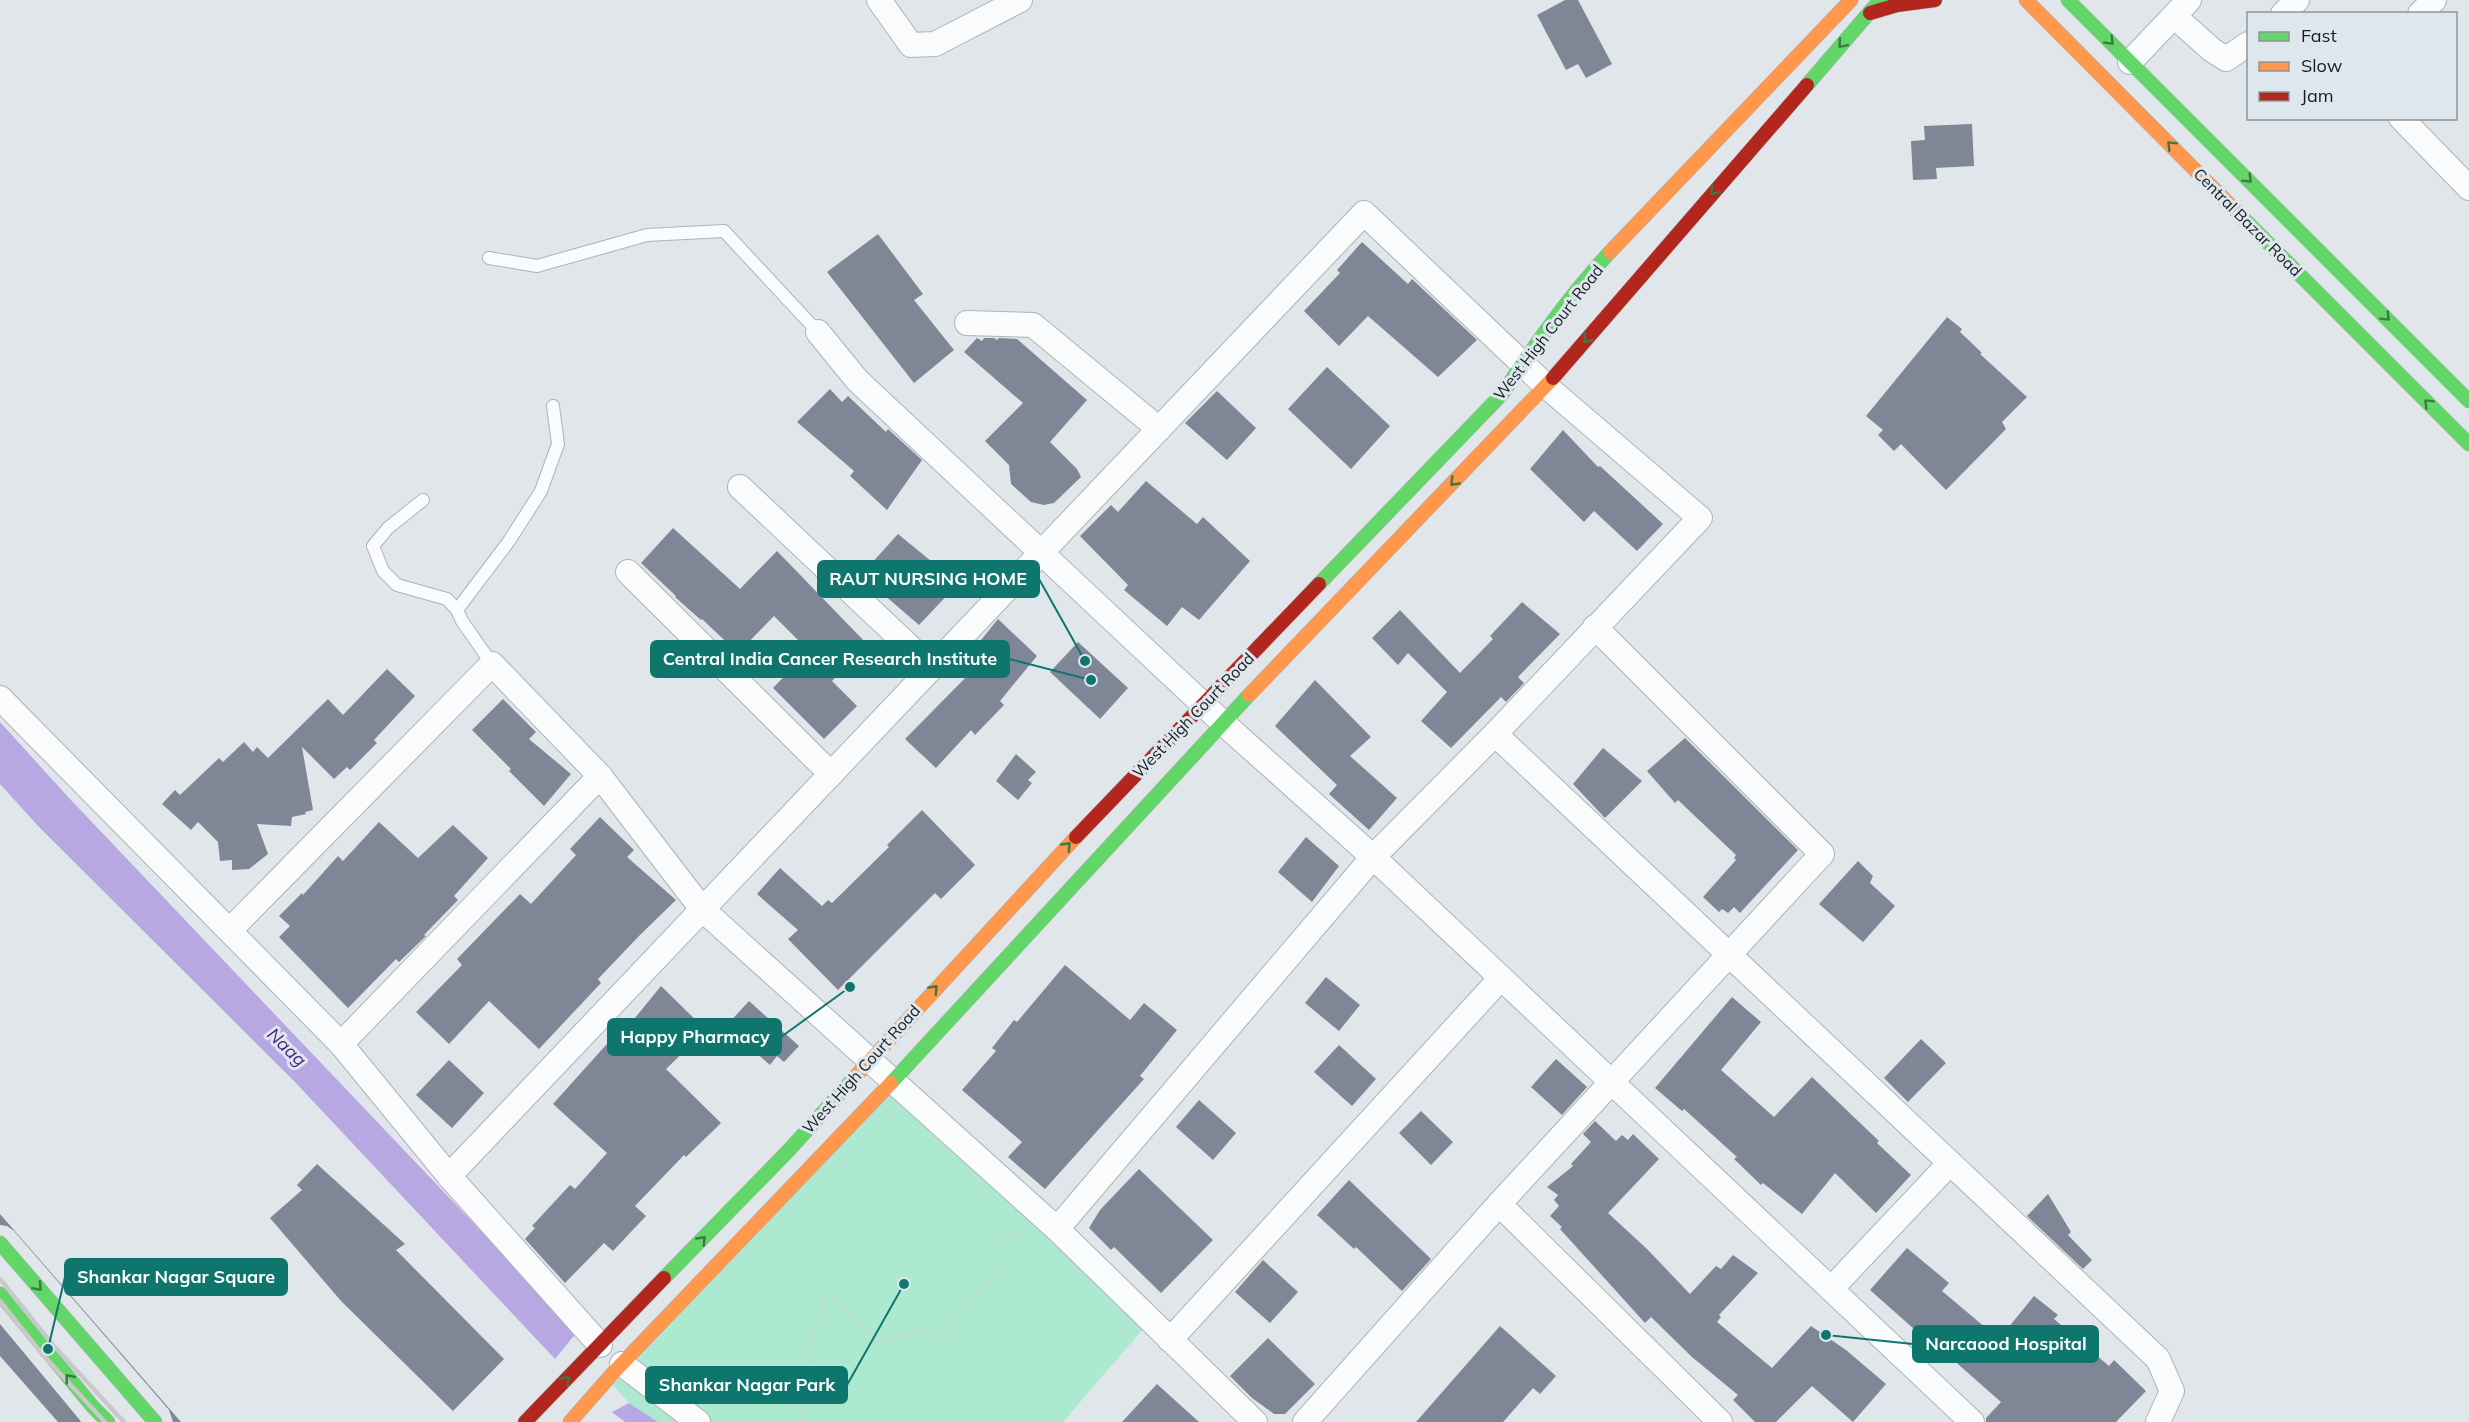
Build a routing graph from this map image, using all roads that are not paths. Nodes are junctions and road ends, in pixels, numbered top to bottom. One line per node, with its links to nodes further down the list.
1 (879, 0): 2 (street)
2 (1020, 0)
3 (1851, 0): 19 (main road, West High Court Road)
4 (1880, 0): 11 (main road, West High Court Road)
5 (1935, 0): 11 (main road)
6 (2026, 0): 24 (main road, Central Bazar Road, one-way to 6)
7 (2068, 0): 13 (main road, Central Bazar Road, one-way to 13)
8 (2434, 0): 10 (street)
9 (2182, 8): 12 (street); 13 (street)
10 (2422, 12)
11 (1870, 13): 20 (main road, West High Court Road, one-way to 20)
12 (2247, 45)
13 (2130, 62): 21 (main road, Central Bazar Road, one-way to 21)
14 (2403, 120): 15 (street)
15 (2469, 188)
16 (489, 258): 18 (lane)
17 (967, 323): 23 (street)
18 (818, 332): 27 (street)
19 (1523, 362): 20 (street); 23 (street); 34 (main road, West High Court Road)
20 (1546, 386): 30 (street); 35 (main road, West High Court Road, one-way to 35)
21 (2469, 401)
22 (553, 406): 29 (lane)
23 (1159, 429): 27 (street)
24 (2469, 444)
25 (740, 487): 32 (street)
26 (423, 500): 29 (lane)
27 (1041, 553): 32 (street); 34 (street)
28 (628, 572): 37 (street)
29 (457, 610): 31 (lane)
30 (1595, 627): 36 (street); 42 (street)
31 (492, 664): 38 (street); 41 (street)
32 (932, 668): 37 (street)
33 (0, 698): 41 (street)
34 (1204, 703): 35 (street); 45 (main road, West High Court Road, one-way to 34)
35 (1223, 723): 39 (street); 46 (main road, West High Court Road)
36 (1495, 734): 39 (street); 42 (street)
37 (831, 774): 40 (street)
38 (600, 776): 40 (street); 44 (street)
39 (1373, 857): 43 (street); 51 (street)
40 (702, 909): 45 (street); 49 (street)
41 (230, 930): 44 (street)
42 (1731, 955): 47 (street); 48 (street)
43 (1501, 978): 47 (street); 55 (street)
44 (341, 1044): 49 (street)
45 (869, 1061): 46 (street); 56 (main road, West High Court Road, one-way to 45)
46 (893, 1081): 51 (street); 57 (main road, West High Court Road)
47 (1612, 1083): 50 (street); 53 (street)
48 (1950, 1163): 53 (street); 67 (street)
49 (449, 1176): 56 (street)
50 (1499, 1204): 65 (street); 66 (street)
51 (1057, 1229): 55 (street)
52 (0, 1243): 60 (main road, one-way to 60)
53 (1831, 1289): 59 (street)
54 (0, 1294): 58 (main road, one-way to 54)
55 (1170, 1340): 64 (street)
56 (600, 1345): 61 (main road, West High Court Road, one-way to 56)
57 (622, 1364): 62 (main road, West High Court Road); 63 (street)
58 (92, 1417)
59 (1968, 1420)
60 (155, 1422)
61 (525, 1422)
62 (570, 1422)
63 (698, 1422)
64 (1255, 1422)
65 (1305, 1422)
66 (1720, 1422)
67 (2158, 1422)

